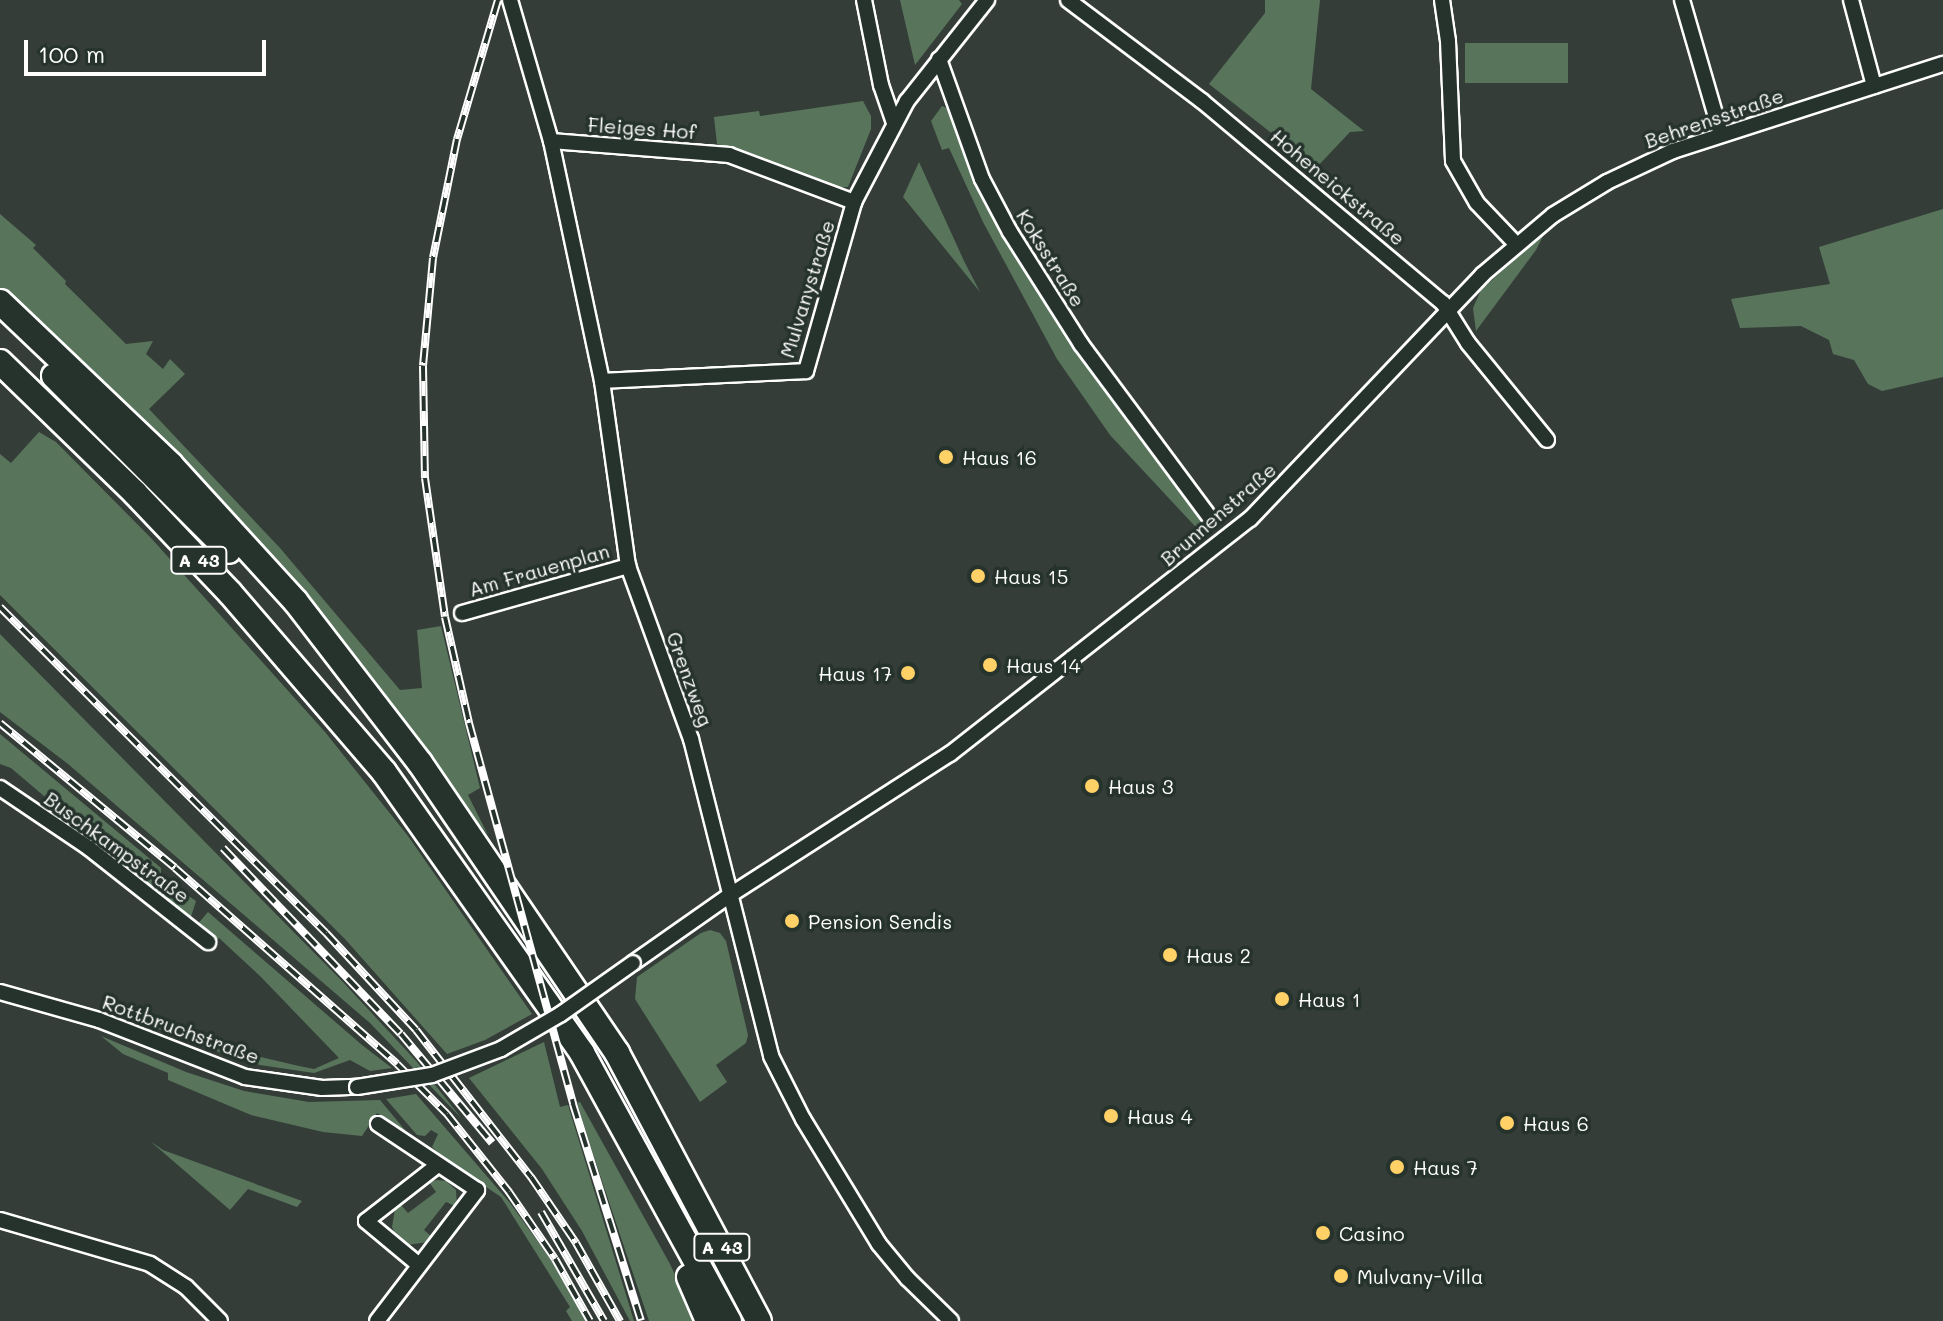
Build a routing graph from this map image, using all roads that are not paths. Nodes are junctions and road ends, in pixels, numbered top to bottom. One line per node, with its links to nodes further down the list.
1 (510, 0): 13 (street, Grenzweg)
2 (864, 0): 11 (street)
3 (987, 0): 8 (street)
4 (1068, 0): 17 (street, Hoheneickstraße)
5 (1442, 0): 15 (street)
6 (1682, 0): 12 (street)
7 (1851, 0): 10 (street)
8 (939, 59): 11 (street, Mulvanystraße); 22 (street, Koksstraße)
9 (1943, 64): 10 (street, Behrensstraße)
10 (1874, 86): 12 (street, Behrensstraße)
11 (894, 123): 14 (street, Mulvanystraße)
12 (1721, 134): 15 (street, Behrensstraße)
13 (551, 141): 14 (street, Fleiges Hof); 20 (street, Grenzweg)
14 (854, 202): 20 (street, Mulvanystraße)
15 (1516, 244): 17 (street, Brunnenstraße)
16 (0, 302): 25 (highway)
17 (1448, 309): 21 (street, Hoheneickstraße); 27 (street, Brunnenstraße)
18 (0, 325): 25 (highway, A 43)
19 (0, 362): 32 (highway, A 43)
20 (602, 381): 23 (street, Grenzweg)
21 (1547, 440)
22 (1211, 519)
23 (628, 566): 24 (street, Am Frauenplan); 27 (street, Grenzweg)
24 (462, 613)
25 (340, 663): 39 (highway, A 43)
26 (0, 788): 28 (street, Buschkampstraße)
27 (730, 895): 29 (street, Rottbruchstraße, bridge); 40 (street, Grenzweg)
28 (208, 942)
29 (0, 992)
30 (378, 1124): 31 (street)
31 (438, 1165): 34 (street); 34 (street)
32 (655, 1185): 37 (highway); 38 (highway, A 43)
33 (0, 1220): 35 (street)
34 (419, 1265): 36 (street)
35 (220, 1321)
36 (377, 1321)
37 (708, 1321)
38 (729, 1321)
39 (759, 1321)
40 (951, 1321)

